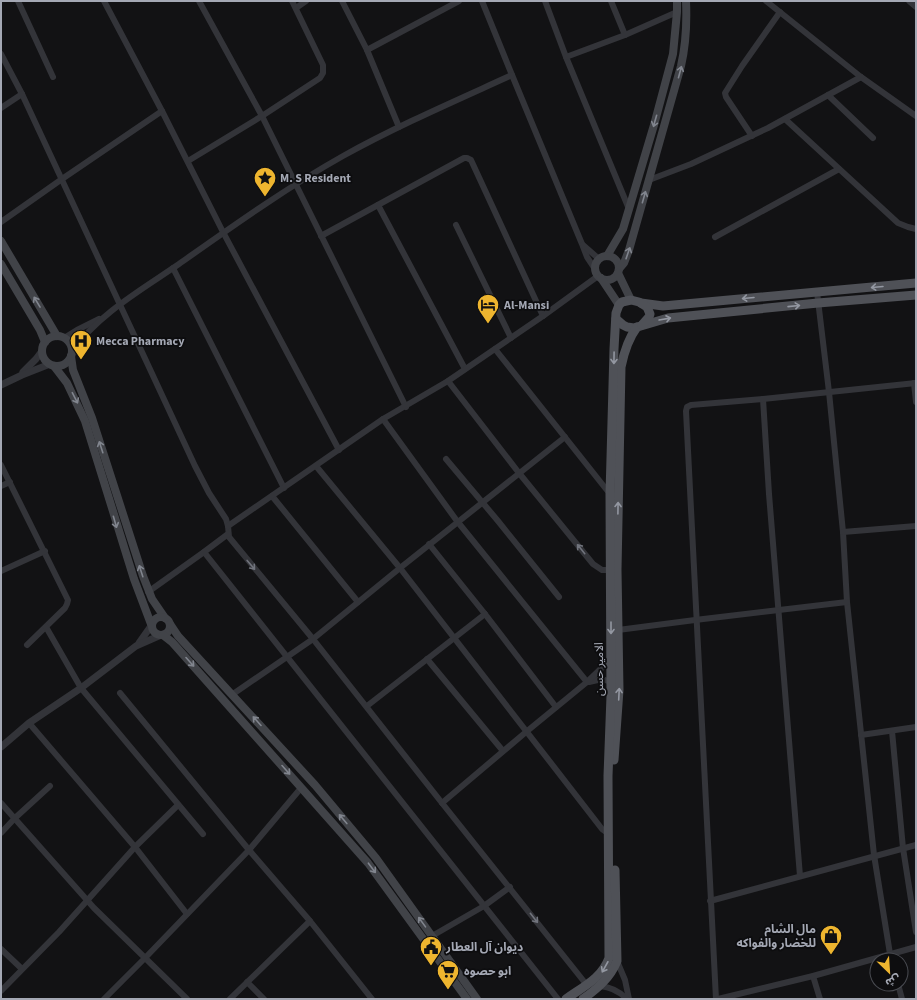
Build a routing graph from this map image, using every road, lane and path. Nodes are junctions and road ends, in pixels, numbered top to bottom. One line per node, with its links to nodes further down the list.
1 (18, 1): 25 (street)
2 (104, 1): 29 (street)
3 (199, 1): 30 (street)
4 (292, 1): 16 (street)
5 (306, 1): 16 (street)
6 (342, 1): 20 (street)
7 (459, 1): 20 (street)
8 (482, 1): 23 (street)
9 (545, 1): 22 (street)
10 (611, 1): 19 (street)
11 (677, 1): 17 (main road)
12 (686, 1): 38 (main road, one-way to 12)
13 (766, 1): 18 (street)
14 (909, 1): 15 (street)
15 (916, 7)
16 (296, 8): 30 (street)
17 (677, 12): 19 (street); 37 (main road, one-way to 37)
18 (780, 12): 24 (street); 34 (street)
19 (625, 35): 22 (street)
20 (367, 50): 33 (street)
21 (1, 54): 26 (street)
22 (566, 57): 44 (street)
23 (512, 75): 33 (street); 52 (street)
24 (861, 77): 27 (street); 31 (street)
25 (53, 78)
26 (22, 94): 28 (street); 40 (street)
27 (828, 95): 32 (street); 35 (street)
28 (1, 108)
29 (162, 112): 36 (street); 40 (street)
30 (262, 116): 36 (street); 42 (street)
31 (916, 116)
32 (784, 120): 34 (street); 39 (street)
33 (399, 127): 42 (street)
34 (752, 136): 41 (street)
35 (873, 138)
36 (188, 161): 48 (street)
37 (642, 163): 38 (main road); 44 (main road)
38 (654, 168): 41 (main road)
39 (839, 169): 47 (street); 50 (street)
40 (62, 179): 45 (street); 63 (street)
41 (649, 180): 56 (main road, one-way to 41)
42 (296, 184): 48 (street); 49 (street)
43 (378, 205): 49 (street); 65 (street); 79 (street)
44 (630, 209): 53 (main road)
45 (1, 222)
46 (456, 225): 72 (street)
47 (916, 230)
48 (223, 232): 55 (street); 91 (street)
49 (321, 236): 88 (street)
50 (715, 237)
51 (1, 241): 68 (main road, one-way to 51)
52 (582, 244): 53 (street); 57 (street)
53 (603, 257): 56 (main road); 57 (main road)
54 (1, 264): 70 (main road)
55 (173, 268): 63 (street); 98 (street)
56 (619, 271): 57 (main road); 61 (main road)
57 (598, 274): 64 (main road); 65 (street)
58 (916, 283): 59 (main road, one-way to 59)
59 (817, 292): 61 (main road, one-way to 61); 62 (street)
60 (916, 295): 62 (main road)
61 (637, 302): 64 (main road); 69 (main road, الامير حسن)
62 (818, 303): 69 (main road, one-way to 62); 85 (street)
63 (120, 304): 66 (street); 103 (street)
64 (619, 305): 67 (main road)
65 (543, 316): 72 (street)
66 (104, 317): 71 (street); 76 (street)
67 (616, 319): 69 (main road); 99 (main road, الامير حسن, one-way to 99)
68 (50, 324): 70 (main road); 71 (main road)
69 (640, 326): 111 (main road, الامير حسن, one-way to 69)
70 (40, 330): 73 (main road)
71 (61, 337): 73 (main road); 76 (main road)
72 (511, 338): 74 (street)
73 (45, 342): 75 (main road)
74 (495, 349): 79 (street); 90 (street)
75 (42, 351): 77 (main road); 81 (street)
76 (72, 353): 77 (main road); 78 (main road)
77 (52, 365): 80 (main road); 81 (street)
78 (73, 370): 80 (main road); 113 (main road, one-way to 78)
79 (465, 370): 82 (street)
80 (63, 377): 121 (main road, one-way to 121)
81 (13, 379): 84 (street)
82 (448, 381): 88 (street); 95 (street)
83 (915, 383): 85 (street); 87 (street)
84 (1, 385)
85 (829, 392): 86 (street); 105 (street)
86 (763, 399): 117 (street); 119 (street)
87 (916, 402)
88 (406, 407): 89 (street)
89 (383, 419): 91 (street); 102 (street)
90 (565, 437): 95 (street); 99 (street)
91 (339, 450): 94 (street)
92 (446, 459): 101 (street)
93 (1, 465): 96 (street)
94 (316, 466): 98 (street); 110 (street)
95 (519, 473): 101 (street); 111 (street, one-way to 95)
96 (10, 482): 97 (street); 108 (street)
97 (1, 486)
98 (284, 488): 100 (street)
99 (610, 494): 111 (main road, الامير حسن)
100 (272, 496): 103 (street); 115 (street)
101 (481, 502): 102 (street); 114 (street)
102 (457, 521): 107 (street); 132 (street)
103 (228, 526): 106 (street)
104 (916, 526): 105 (street)
105 (843, 532): 116 (street)
106 (228, 534): 109 (street); 126 (street, one-way to 126)
107 (429, 544): 110 (street); 118 (street)
108 (45, 551): 112 (street); 122 (street)
109 (204, 552): 113 (street); 129 (street)
110 (400, 568): 115 (street); 125 (street)
111 (614, 570): 123 (main road, الامير حسن); 131 (main road, الامير حسن, one-way to 131)
112 (1, 571)
113 (148, 592): 120 (main road)
114 (559, 597)
115 (358, 602): 126 (street)
116 (847, 602): 117 (street); 143 (street)
117 (779, 610): 119 (street); 160 (street)
118 (485, 614): 125 (street); 138 (street)
119 (695, 620): 123 (street); 163 (street)
120 (167, 621): 121 (main road); 124 (main road); 136 (main road)
121 (151, 625): 124 (main road); 128 (street)
122 (46, 627): 127 (street); 134 (street)
123 (618, 630): 174 (main road, الامير حسن, one-way to 123)
124 (162, 635): 128 (street); 147 (main road, one-way to 147)
125 (454, 638): 130 (street); 142 (street)
126 (313, 639): 129 (street); 137 (street)
127 (27, 645)
128 (136, 646): 134 (street)
129 (287, 658): 136 (street); 164 (street)
130 (427, 659): 137 (street); 145 (street)
131 (611, 659): 132 (street); 133 (main road, الامير حسن)
132 (588, 682): 133 (street); 138 (street)
133 (611, 682): 154 (main road, الامير حسن)
134 (81, 688): 139 (street); 150 (street)
135 (120, 693): 158 (street)
136 (233, 694): 168 (main road, one-way to 136)
137 (367, 706): 149 (street)
138 (556, 707): 142 (street)
139 (30, 723): 144 (street); 156 (street)
140 (916, 727): 141 (street)
141 (892, 731): 143 (street); 157 (street)
142 (526, 732): 145 (street); 154 (street)
143 (861, 735): 159 (street)
144 (1, 747)
145 (503, 751): 149 (street)
146 (50, 786): 151 (street)
147 (301, 788): 158 (street); 187 (main road, one-way to 187)
148 (1, 802): 151 (street)
149 (442, 803): 161 (street)
150 (178, 805): 153 (street); 156 (street)
151 (15, 818): 152 (street); 162 (street)
152 (1, 833)
153 (203, 834)
154 (609, 834): 179 (main road, الامير حسن, one-way to 179)
155 (916, 845): 157 (street)
156 (135, 847): 162 (street); 165 (street)
157 (903, 848): 159 (street); 167 (street)
158 (249, 850): 165 (street); 166 (street)
159 (874, 855): 160 (street); 171 (street)
160 (800, 876): 163 (street)
161 (510, 887): 164 (street); 179 (street, one-way to 179)
162 (88, 900): 173 (street); 176 (street)
163 (710, 901): 193 (street)
164 (484, 906): 168 (street); 189 (street)
165 (187, 914): 173 (street)
166 (310, 921): 178 (street); 186 (street)
167 (916, 932)
168 (432, 936): 188 (main road)
169 (916, 947): 172 (street)
170 (1, 949): 176 (street)
171 (889, 952)
172 (903, 952)
173 (146, 957): 182 (street); 183 (street)
174 (617, 960): 180 (main road); 192 (street)
175 (869, 962): 177 (street)
176 (22, 970): 181 (street)
177 (813, 976): 193 (street); 194 (street)
178 (247, 982): 184 (street); 185 (street)
179 (586, 984): 190 (main road, الامير حسن)
180 (600, 986): 191 (main road); 192 (street)
181 (1, 991)
182 (104, 999)
183 (186, 999)
184 (230, 999)
185 (264, 999)
186 (372, 999)
187 (467, 999)
188 (477, 999)
189 (558, 999)
190 (566, 999)
191 (583, 999)
192 (628, 999)
193 (717, 999)
194 (820, 999)

